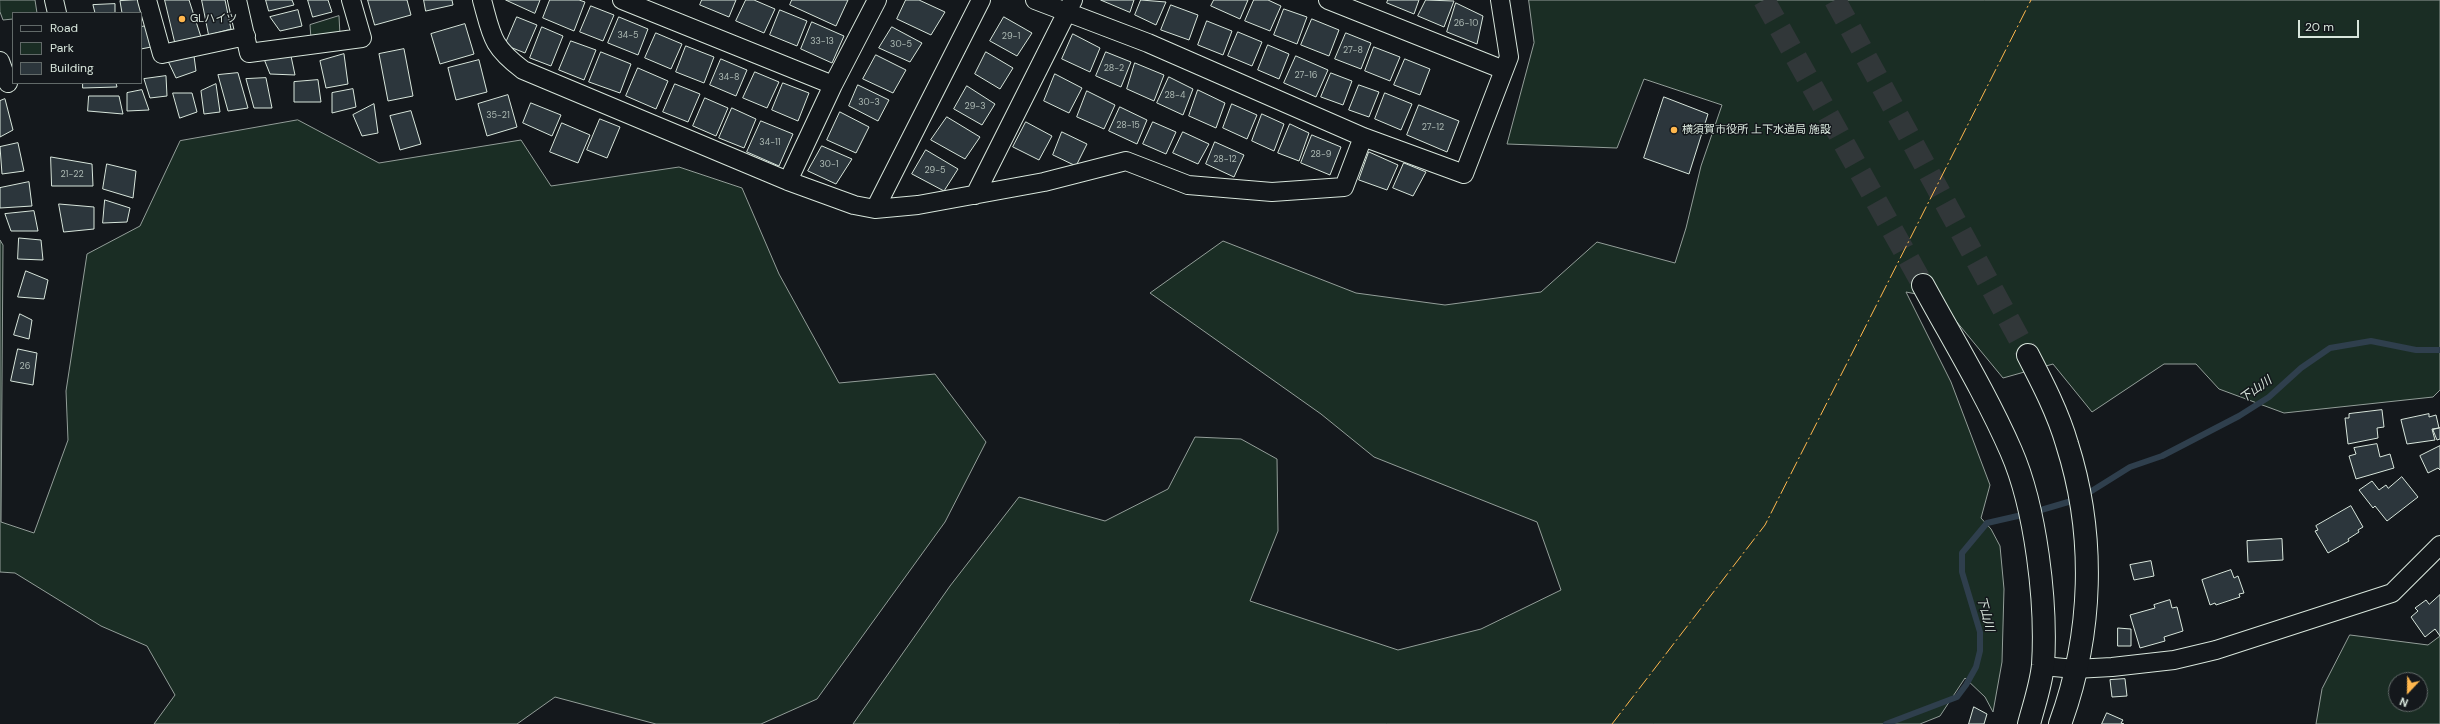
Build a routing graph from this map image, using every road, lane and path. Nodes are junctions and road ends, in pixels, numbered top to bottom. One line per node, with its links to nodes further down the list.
1 (54, 0): 13 (street)
2 (147, 0): 14 (street)
3 (237, 0): 14 (street)
4 (351, 0): 14 (street)
5 (482, 0): 20 (street)
6 (622, 0): 18 (street)
7 (877, 0): 18 (street)
8 (981, 0): 22 (street)
9 (1035, 0): 12 (street)
10 (1328, 0): 16 (street)
11 (1500, 0): 16 (street)
12 (1070, 6): 19 (street); 21 (street)
13 (57, 12)
14 (246, 36)
15 (0, 61): 17 (street)
16 (1504, 70): 19 (street)
17 (8, 83)
18 (833, 84): 20 (street)
19 (1363, 136): 21 (street)
20 (788, 181): 22 (street)
21 (975, 195): 22 (street)
22 (875, 209)
23 (1923, 285): 26 (street)
24 (2028, 355): 27 (street)
25 (2440, 545): 27 (street)
26 (2043, 666): 27 (street); 28 (street)
27 (2075, 669): 29 (street)
28 (2029, 724)
29 (2060, 724)

